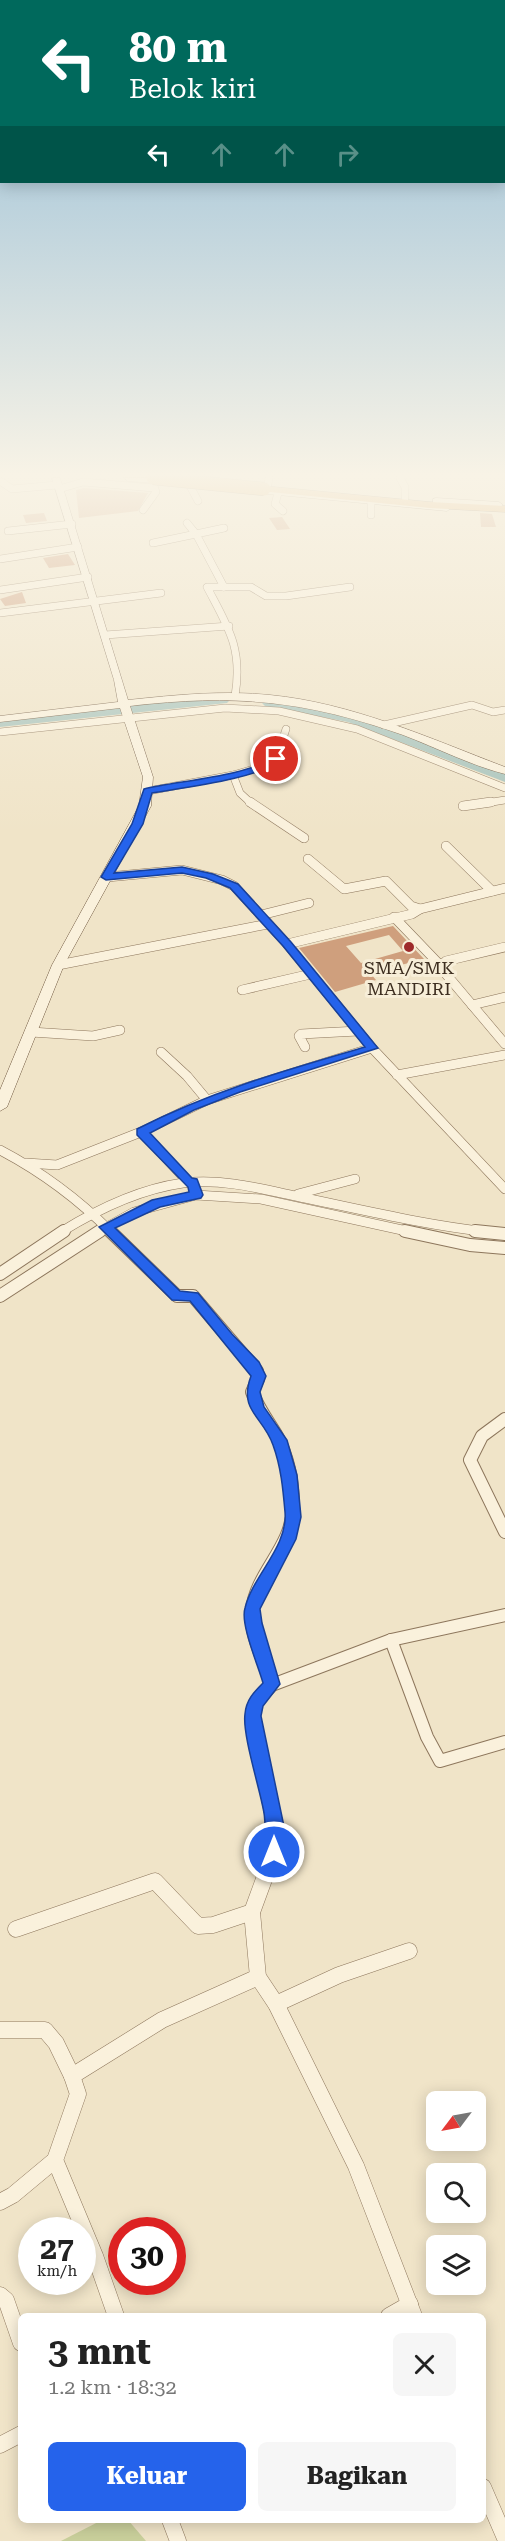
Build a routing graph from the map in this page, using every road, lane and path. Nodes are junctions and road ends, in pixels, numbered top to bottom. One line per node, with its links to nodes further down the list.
1 (94, 597): 4 (main road)
2 (131, 597): 4 (street)
3 (211, 597): 6 (street)
4 (95, 601): 5 (street); 7 (main road)
5 (0, 613)
6 (229, 626): 7 (street); 8 (street)
7 (105, 635): 9 (main road)
8 (235, 696): 9 (main road); 13 (main road)
9 (124, 704): 11 (main road); 12 (main road)
10 (505, 710): 13 (street)
11 (129, 718): 15 (street); 18 (street); 19 (main road)
12 (0, 719)
13 (384, 725): 16 (main road)
14 (286, 729): 17 (street)
15 (0, 732)
16 (505, 771)
17 (233, 775): 19 (street); 22 (street)
18 (505, 788)
19 (148, 791): 25 (main road)
20 (505, 800): 21 (street)
21 (463, 806)
22 (304, 838)
23 (446, 846): 27 (street)
24 (308, 859): 29 (street)
25 (106, 877): 30 (street); 35 (main road)
26 (505, 888): 27 (street)
27 (492, 891): 29 (street)
28 (309, 903): 30 (street)
29 (420, 909): 31 (street)
30 (261, 915): 32 (street)
31 (394, 917): 33 (street); 36 (street)
32 (268, 924): 33 (street); 35 (street)
33 (287, 944): 37 (street)
34 (505, 947): 36 (street)
35 (58, 965): 43 (main road)
36 (440, 965): 40 (street)
37 (311, 974): 38 (street); 42 (street)
38 (242, 990)
39 (505, 997): 40 (street)
40 (472, 1005): 44 (street)
41 (120, 1030): 43 (street)
42 (358, 1031): 45 (street); 46 (street)
43 (31, 1032): 50 (main road)
44 (505, 1044)
45 (305, 1047)
46 (372, 1048): 49 (street); 51 (street)
47 (161, 1052): 51 (street)
48 (505, 1055): 49 (street)
49 (398, 1075): 58 (street)
50 (4, 1089): 52 (main road)
51 (207, 1100): 53 (street)
52 (0, 1107)
53 (142, 1132): 55 (street); 57 (street)
54 (0, 1150): 55 (street)
55 (25, 1163): 63 (street)
56 (355, 1179): 61 (street)
57 (194, 1187): 59 (street); 59 (street); 60 (street)
58 (505, 1189)
59 (172, 1193): 62 (street); 62 (street)
60 (260, 1194): 61 (street); 65 (street)
61 (295, 1195): 64 (street)
62 (152, 1198): 63 (street); 63 (street)
63 (99, 1221): 66 (street); 66 (street); 73 (street)
64 (505, 1234)
65 (505, 1248)
66 (28, 1266): 67 (street); 68 (street)
67 (0, 1274)
68 (2, 1290)
69 (505, 1419): 70 (street)
70 (505, 1532)
71 (505, 1615): 72 (street)
72 (391, 1640): 73 (street); 74 (street)
73 (272, 1684): 75 (street)
74 (505, 1742)
75 (252, 1912): 76 (street); 78 (street)
76 (16, 1929)
77 (409, 1951): 79 (street)
78 (258, 1977): 79 (street); 81 (street)
79 (276, 2004): 85 (street)
80 (0, 2030): 81 (street)
81 (72, 2076): 82 (street)
82 (55, 2160): 83 (street); 86 (street)
83 (0, 2202)
84 (0, 2295): 87 (street)
85 (412, 2310)
86 (115, 2313)
87 (18, 2335)
88 (18, 2436): 89 (street)
89 (0, 2445)
90 (486, 2494): 92 (street)
91 (172, 2523): 93 (street)
92 (505, 2538)
93 (178, 2541)

